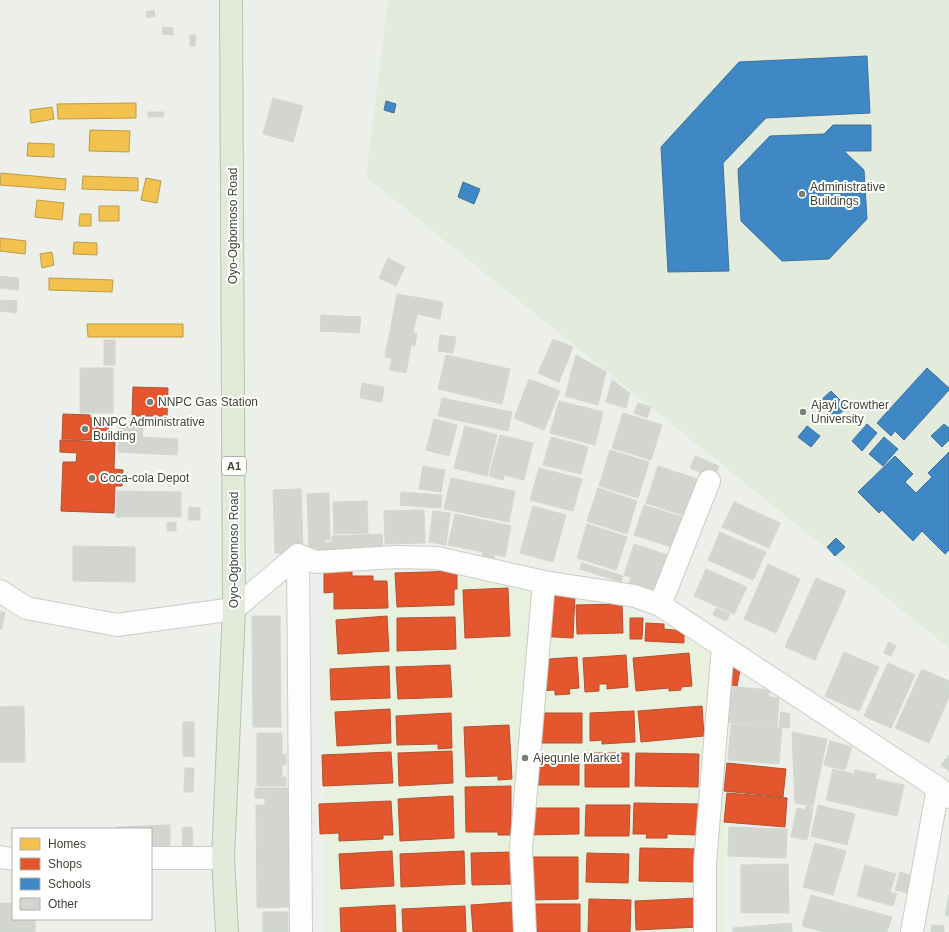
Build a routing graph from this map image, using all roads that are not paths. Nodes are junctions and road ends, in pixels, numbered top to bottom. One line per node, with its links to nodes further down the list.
1 (231, 0): 7 (highway, Oyo-Ogbomoso Road / A1)
2 (710, 481): 6 (street)
3 (298, 555): 4 (street); 7 (street); 15 (street)
4 (544, 582): 6 (street); 16 (street)
5 (0, 591): 7 (street)
6 (660, 605): 8 (street)
7 (234, 609): 12 (highway, Oyo-Ogbomoso Road / A1)
8 (723, 647): 9 (street); 17 (street)
9 (943, 792): 18 (street)
10 (0, 857): 13 (street)
11 (152, 858): 12 (street)
12 (223, 858): 14 (highway, Oyo-Ogbomoso Road / A1)
13 (12, 859)
14 (227, 932)
15 (301, 932)
16 (525, 932)
17 (705, 932)
18 (912, 932)

